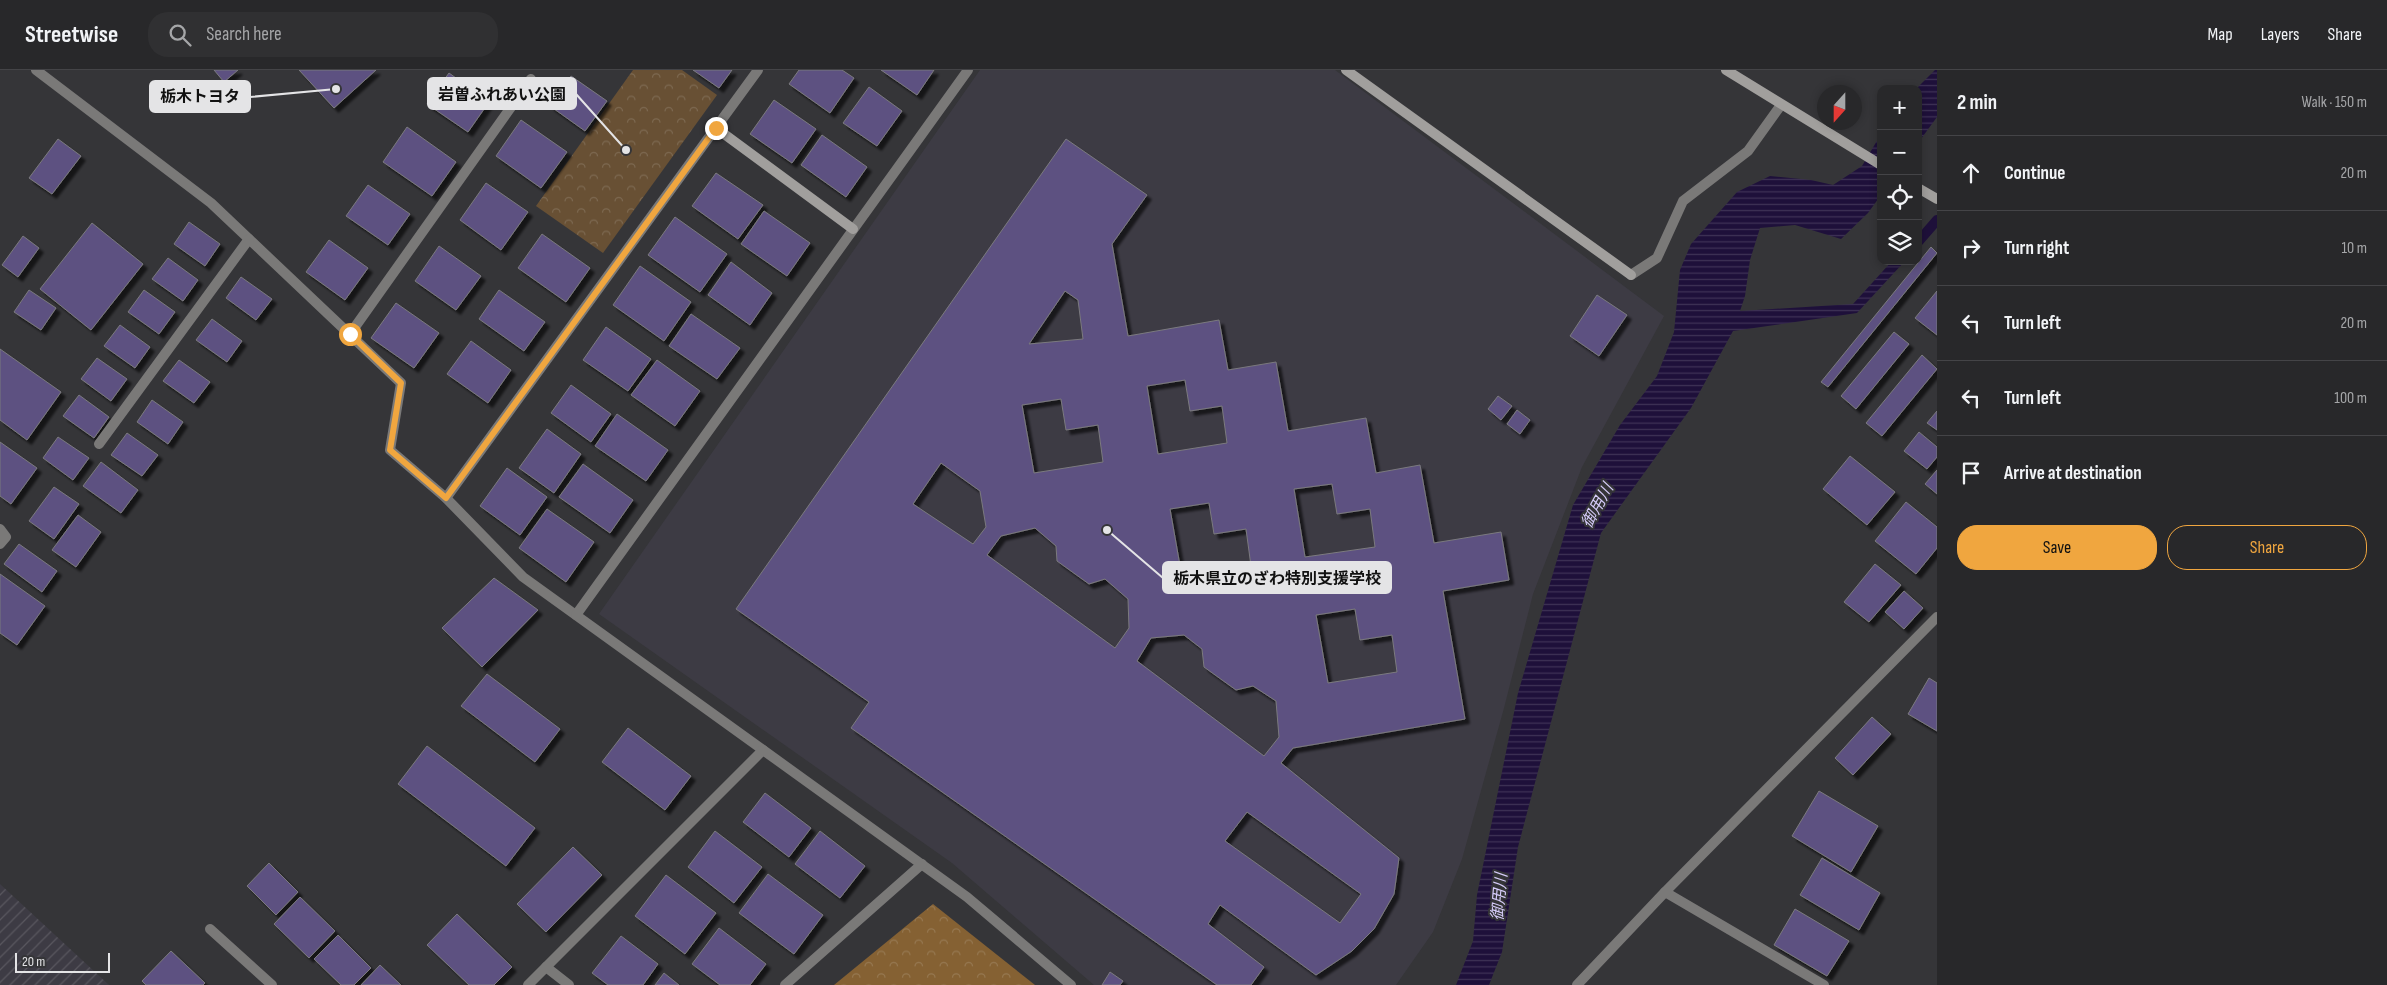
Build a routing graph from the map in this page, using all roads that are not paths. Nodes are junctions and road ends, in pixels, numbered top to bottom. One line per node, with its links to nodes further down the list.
1 (36, 70): 13 (street)
2 (758, 70): 8 (street)
3 (968, 70): 12 (street)
4 (1346, 70): 7 (street)
5 (1726, 70): 7 (street)
6 (531, 79): 14 (street)
7 (1781, 105): 9 (street)
8 (716, 128): 12 (street); 16 (street)
9 (1877, 162)
10 (1922, 190): 11 (street)
11 (1937, 199)
12 (853, 229): 19 (street)
13 (249, 239): 14 (street); 15 (street)
14 (350, 334): 16 (street)
15 (99, 444)
16 (446, 498): 19 (street)
17 (0, 529): 18 (street)
18 (0, 544)
19 (576, 615): 21 (street)
20 (1937, 617): 23 (street)
21 (763, 750): 22 (street); 25 (street)
22 (922, 864): 29 (street); 30 (street)
23 (1665, 892): 31 (street); 32 (street)
24 (210, 928): 26 (street)
25 (546, 967): 27 (street); 28 (street)
26 (272, 985)
27 (528, 985)
28 (569, 985)
29 (785, 985)
30 (1071, 985)
31 (1577, 985)
32 (1824, 985)

